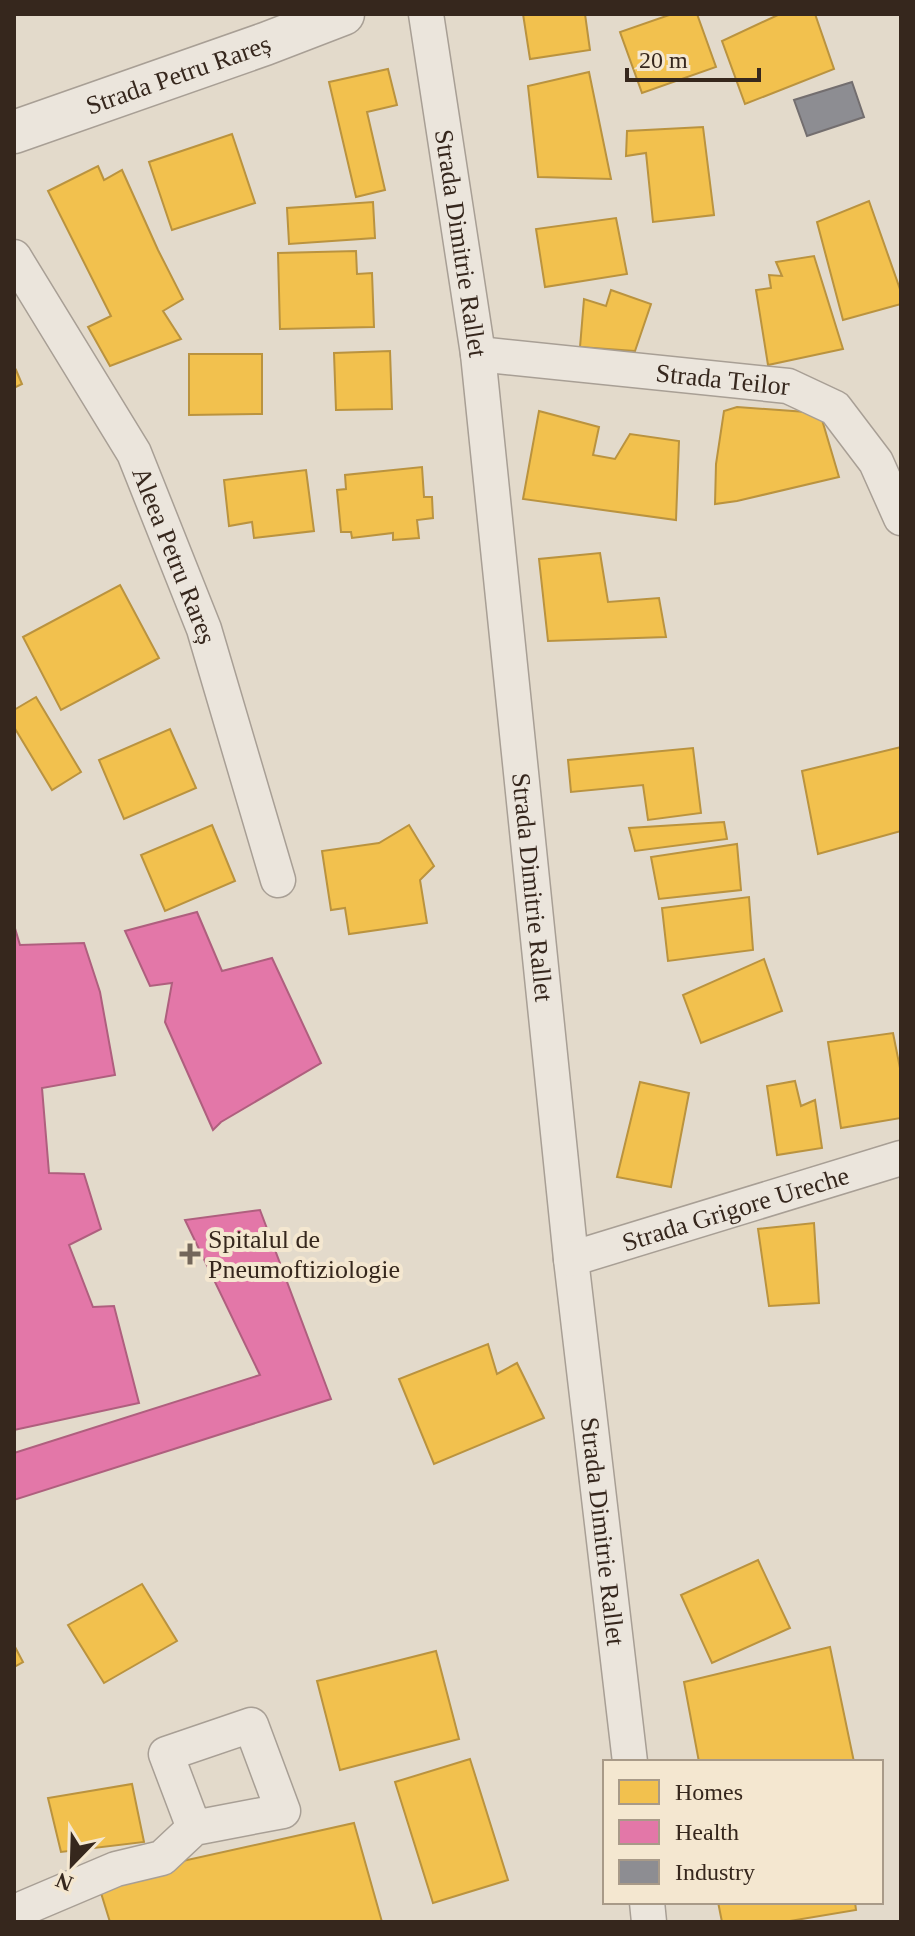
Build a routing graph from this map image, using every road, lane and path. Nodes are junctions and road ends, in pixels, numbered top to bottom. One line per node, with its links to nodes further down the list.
1 (343, 14): 3 (street, Strada Petru Rareș)
2 (426, 14): 5 (street, Strada Dimitrie Rallet)
3 (14, 132)
4 (14, 257): 7 (street, Aleea Petru Rareș)
5 (478, 354): 6 (street, Strada Teilor); 9 (street, Strada Dimitrie Rallet)
6 (901, 518)
7 (278, 880)
8 (901, 1158): 9 (street, Strada Grigore Ureche)
9 (571, 1259): 10 (street, Strada Dimitrie Rallet)
10 (630, 1760)
11 (194, 1828): 12 (street)
12 (15, 1922)

